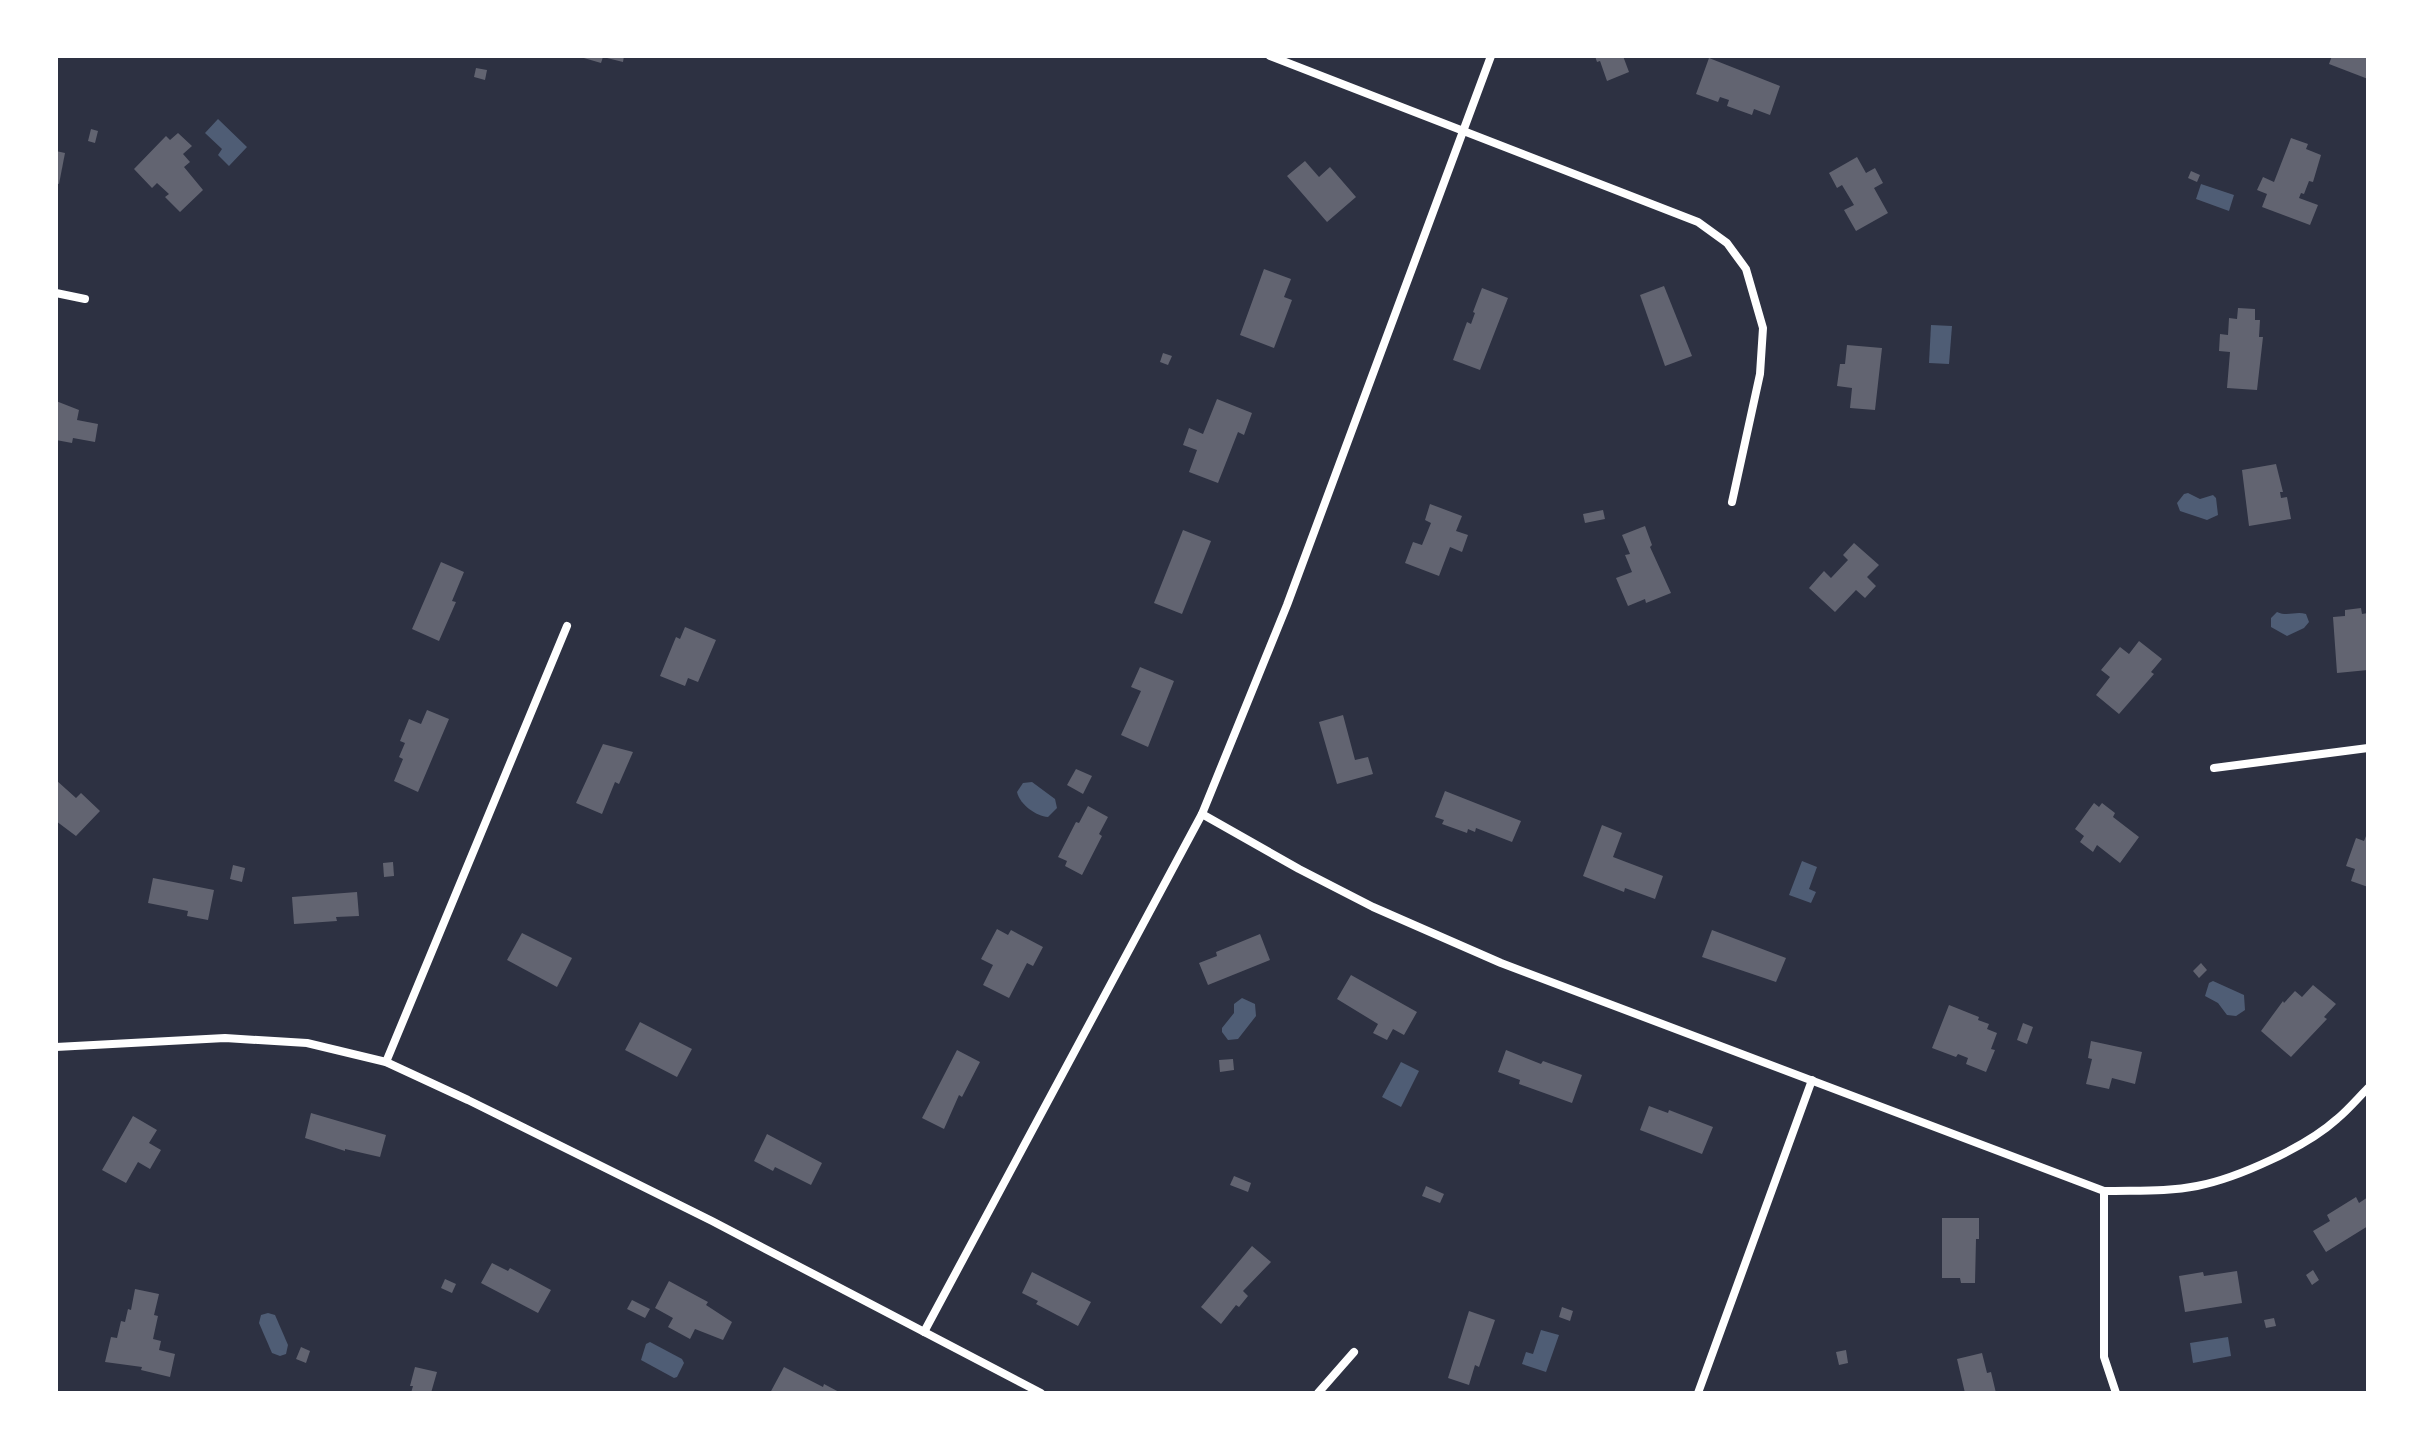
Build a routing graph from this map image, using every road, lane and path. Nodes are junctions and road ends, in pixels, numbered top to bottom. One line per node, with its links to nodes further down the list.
1 (1270, 56): 3 (street)
2 (1491, 56): 3 (street)
3 (1464, 131): 6 (street); 10 (street)
4 (56, 293): 5 (street)
5 (85, 299)
6 (1732, 502)
7 (567, 626): 12 (street)
8 (2368, 748): 9 (street)
9 (2214, 768)
10 (1202, 814): 13 (street); 16 (street)
11 (56, 1047): 12 (street)
12 (386, 1062): 16 (street)
13 (1812, 1080): 15 (street); 20 (street)
14 (2368, 1088): 15 (street)
15 (2104, 1191): 21 (street)
16 (924, 1332): 18 (street)
17 (1354, 1352): 19 (street)
18 (1041, 1393)
19 (1318, 1393)
20 (1698, 1393)
21 (2116, 1393)

